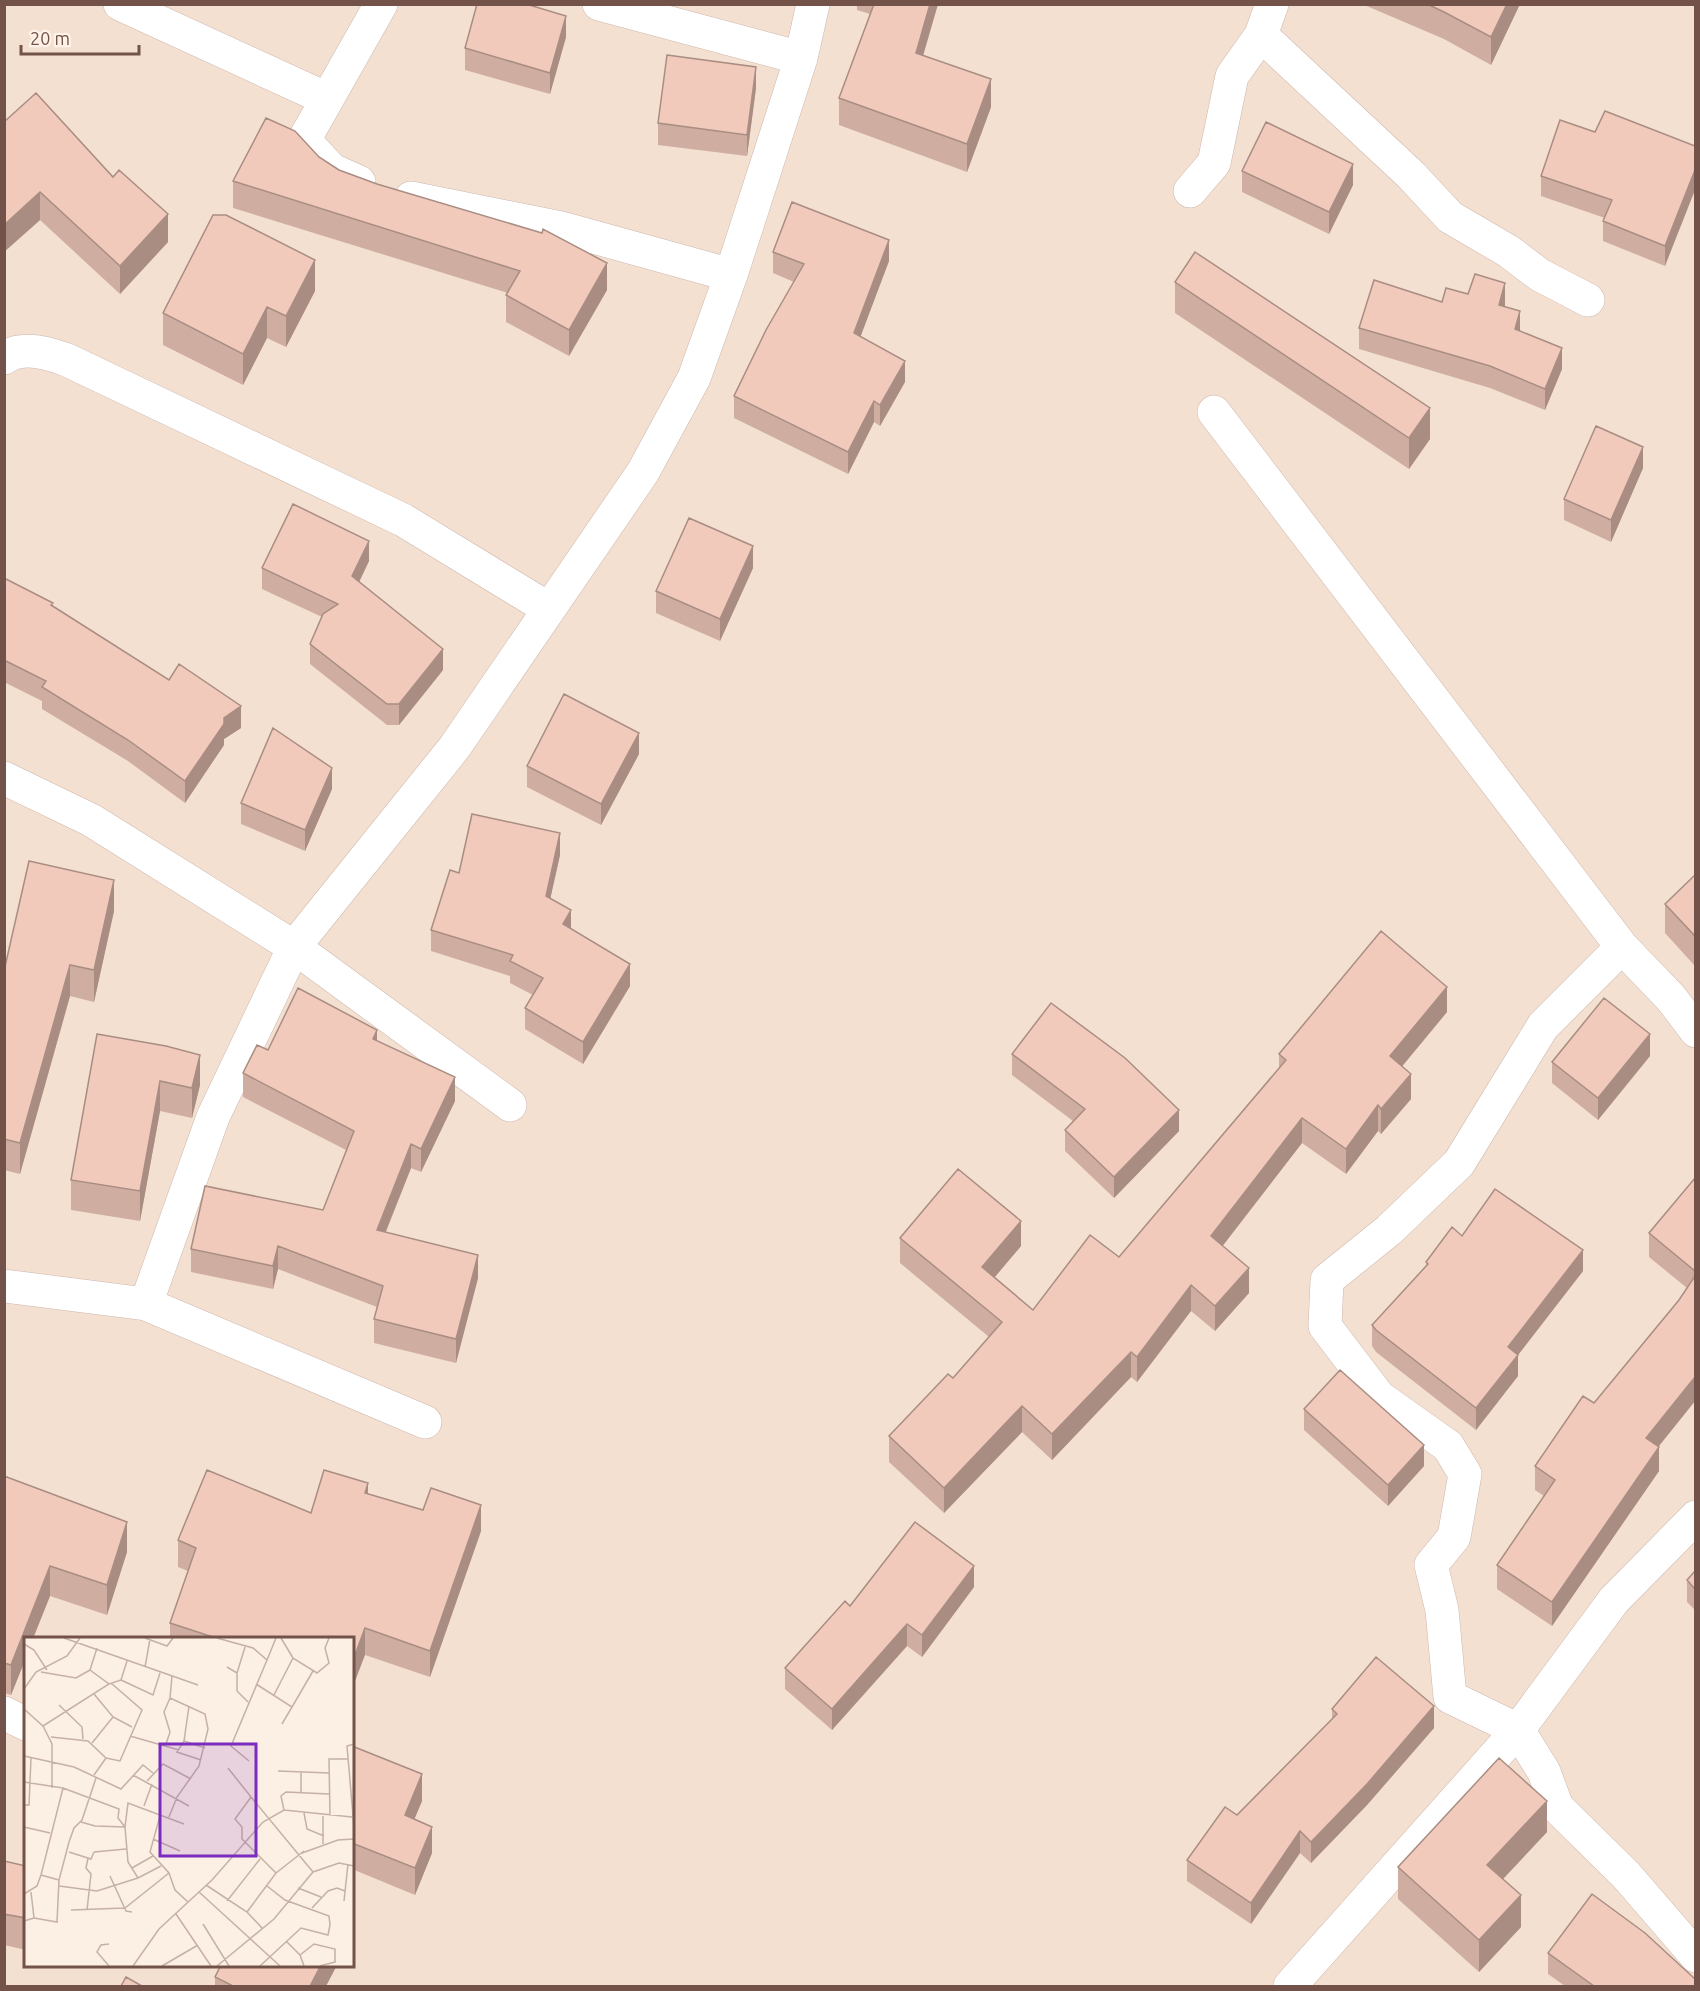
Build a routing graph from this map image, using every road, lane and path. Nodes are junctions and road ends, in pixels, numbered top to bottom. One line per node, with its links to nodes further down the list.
1 (120, 4): 8 (street)
2 (381, 4): 8 (street)
3 (599, 4): 7 (street)
4 (813, 4): 7 (street)
5 (1272, 4): 6 (street)
6 (1261, 35): 9 (street); 11 (street)
7 (801, 58): 10 (street)
8 (327, 99): 10 (street)
9 (1190, 190)
10 (731, 275): 14 (street)
11 (1588, 300)
12 (4, 358): 14 (street)
13 (1214, 412): 17 (street)
14 (549, 609): 16 (street)
15 (4, 778): 16 (street)
16 (294, 947): 19 (street); 21 (street)
17 (1622, 947): 18 (street); 24 (street)
18 (1695, 1031)
19 (510, 1105)
20 (4, 1286): 21 (street)
21 (146, 1304): 22 (street)
22 (425, 1422)
23 (1695, 1517): 24 (street)
24 (1518, 1730): 25 (street); 26 (street)
25 (1695, 1956)
26 (1290, 1986)

